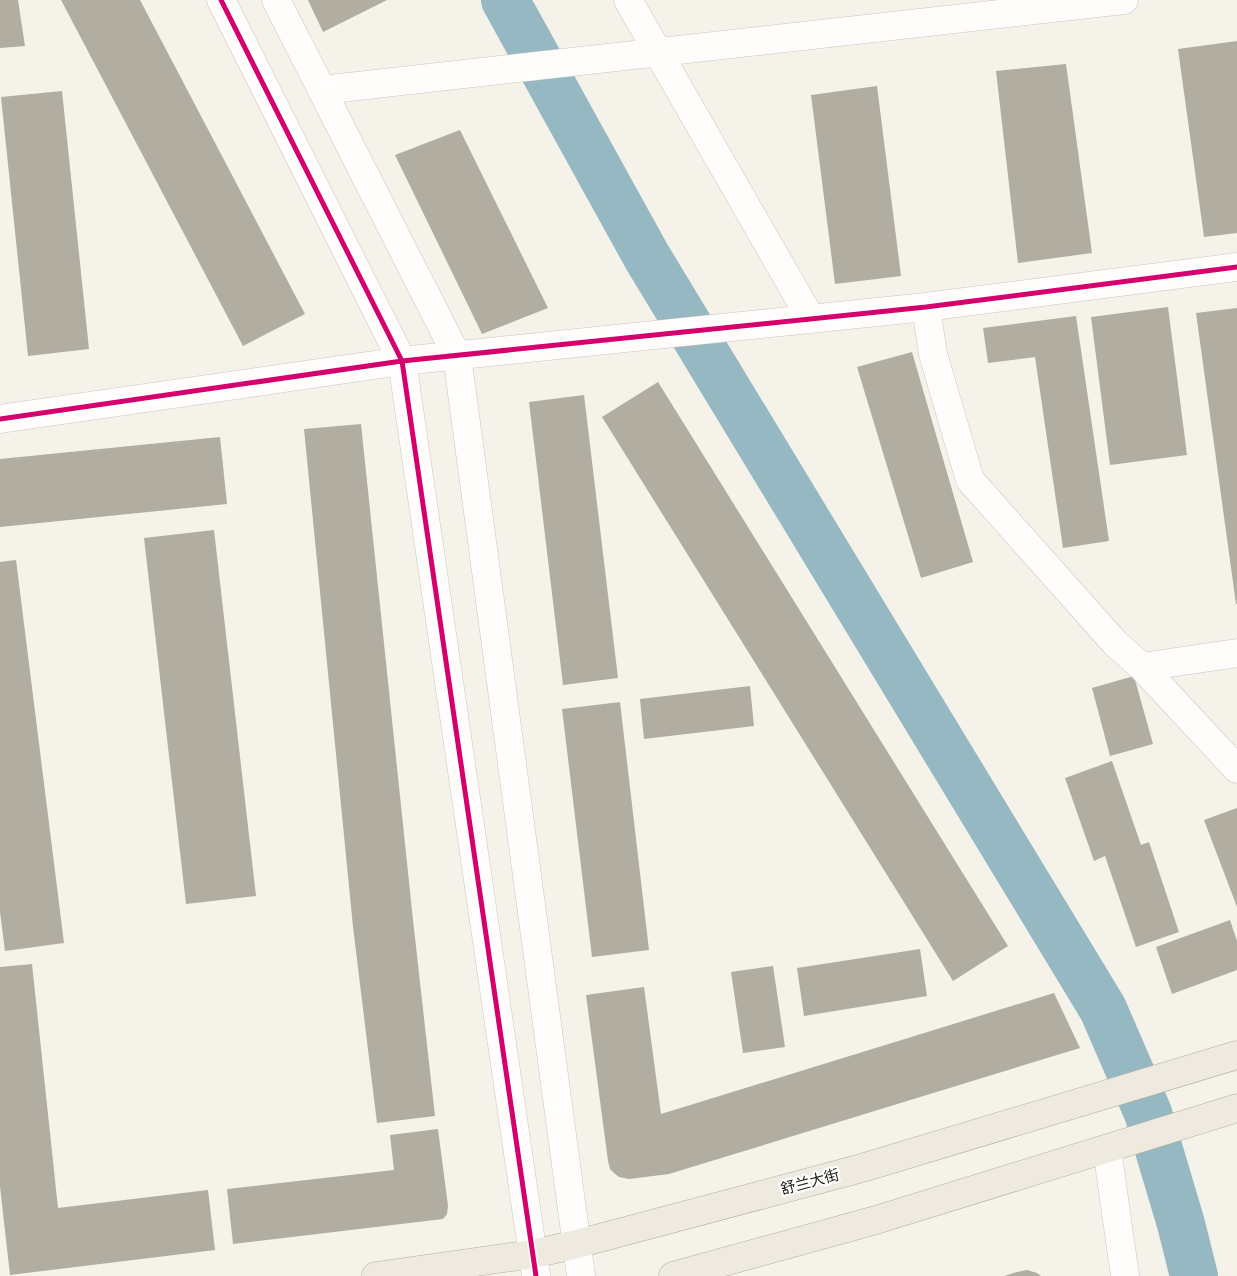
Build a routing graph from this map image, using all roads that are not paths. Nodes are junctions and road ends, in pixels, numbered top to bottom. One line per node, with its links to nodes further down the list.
1 (221, 0): 11 (street)
2 (276, 0): 6 (street)
3 (628, 0): 5 (street)
4 (1124, 0): 5 (street)
5 (649, 54): 6 (street); 9 (street)
6 (322, 90): 10 (street)
7 (1237, 267): 8 (street)
8 (926, 307): 9 (street); 14 (street)
9 (801, 320): 10 (street)
10 (457, 356): 11 (street); 19 (street)
11 (402, 361): 12 (street); 20 (street)
12 (0, 419)
13 (1237, 653): 14 (street)
14 (1142, 667): 15 (street)
15 (1237, 769)
16 (1234, 1055): 19 (main road, 舒兰大街)
17 (1237, 1108): 18 (main road)
18 (1108, 1148): 23 (main road); 24 (street)
19 (577, 1244): 20 (main road, 舒兰大街); 22 (street)
20 (534, 1265): 21 (main road, 舒兰大街)
21 (376, 1276)
22 (581, 1276)
23 (673, 1276)
24 (1125, 1276)

